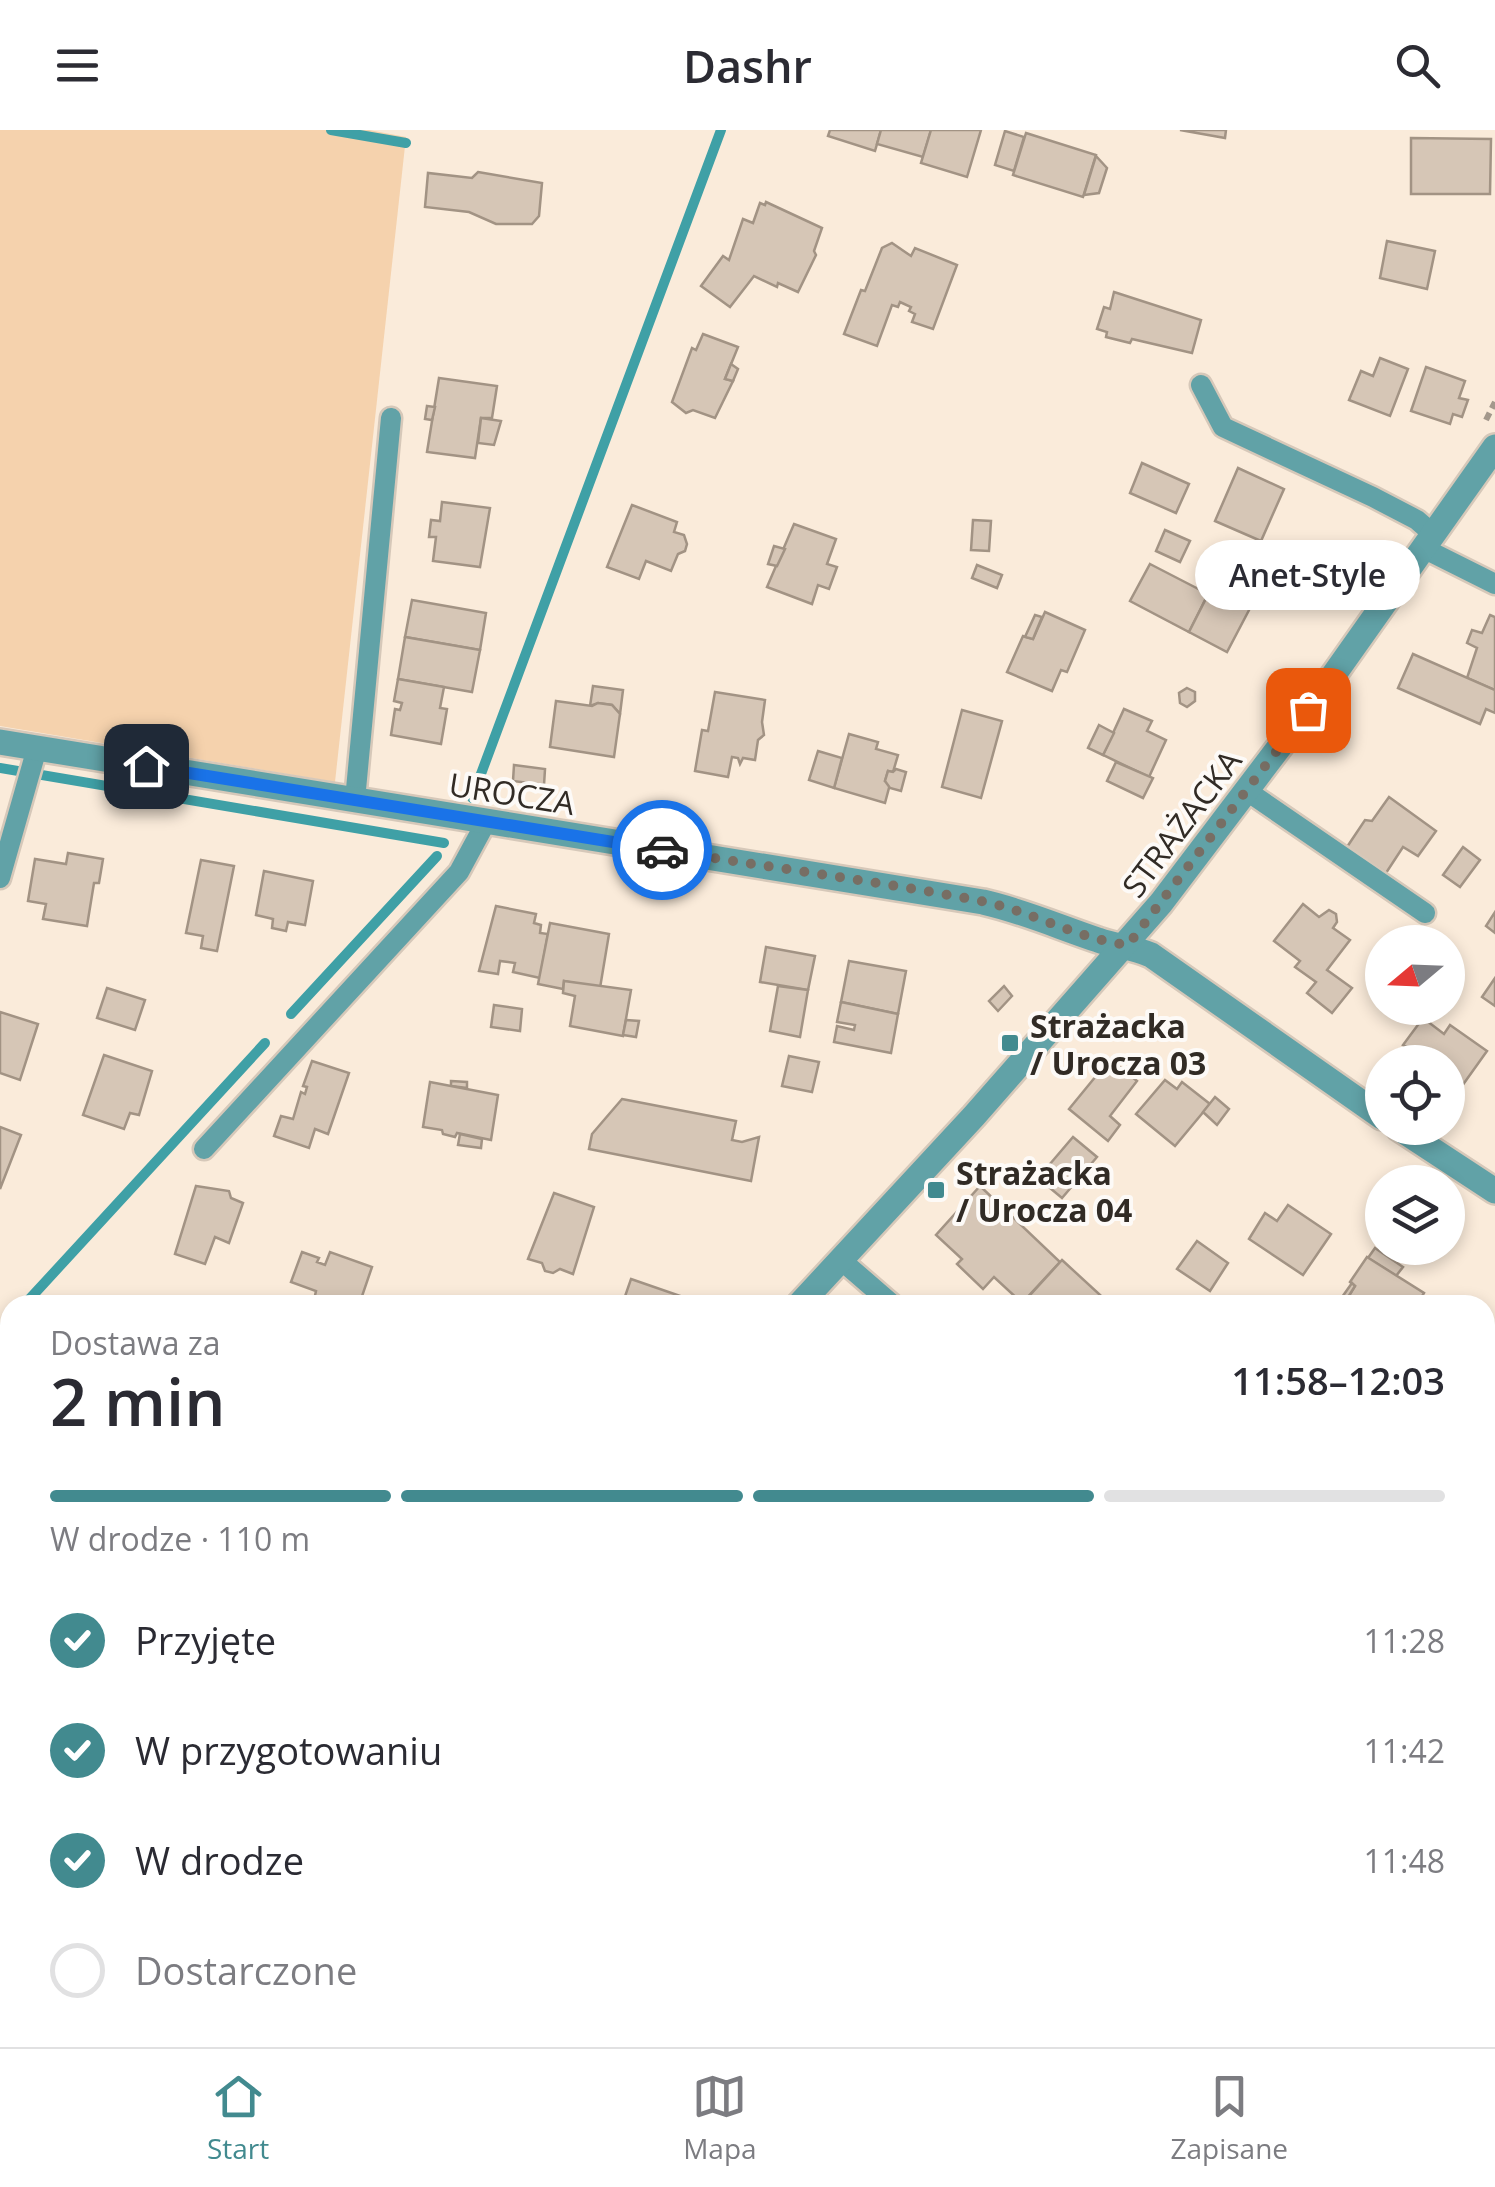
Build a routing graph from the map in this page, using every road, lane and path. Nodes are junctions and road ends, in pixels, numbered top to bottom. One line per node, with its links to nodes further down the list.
1 (1201, 385): 4 (lane)
2 (391, 418): 9 (lane)
3 (1495, 447): 4 (street, STRAŻACKA)
4 (1428, 541): 5 (lane); 8 (street, STRAŻACKA)
5 (1495, 584)
6 (0, 742): 7 (street, UROCZA)
7 (38, 748): 9 (street, UROCZA); 11 (lane)
8 (1248, 791): 12 (lane); 13 (street, STRAŻACKA)
9 (355, 800): 10 (street, UROCZA)
10 (486, 822): 13 (street, UROCZA); 16 (lane)
11 (0, 878)
12 (1426, 912)
13 (1128, 945): 14 (street, STRAŻACKA); 18 (street, STRAŻACKA)
14 (1365, 1105)
15 (1426, 1145): 17 (street)
16 (204, 1150)
17 (1494, 1186)
18 (841, 1260): 19 (street, STRAŻACKA); 20 (lane)
19 (808, 1295)
20 (881, 1295)

